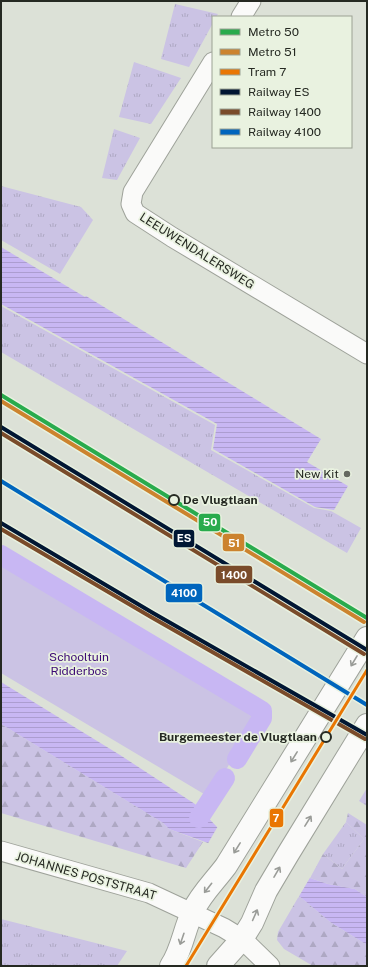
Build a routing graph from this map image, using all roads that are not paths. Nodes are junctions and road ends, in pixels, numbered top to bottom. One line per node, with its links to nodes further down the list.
1 (251, 1): 2 (street)
2 (242, 16)
3 (212, 64): 4 (street, LEEUWENDALERSWEG)
4 (367, 354)
5 (367, 638): 8 (main road, one-way to 8)
6 (367, 725): 9 (main road, one-way to 6)
7 (1, 851): 8 (street, JOHANNES POSTSTRAAT)
8 (192, 912): 9 (street); 10 (main road, one-way to 10)
9 (242, 939): 11 (main road); 12 (street)
10 (171, 966)
11 (218, 966)
12 (270, 966)

